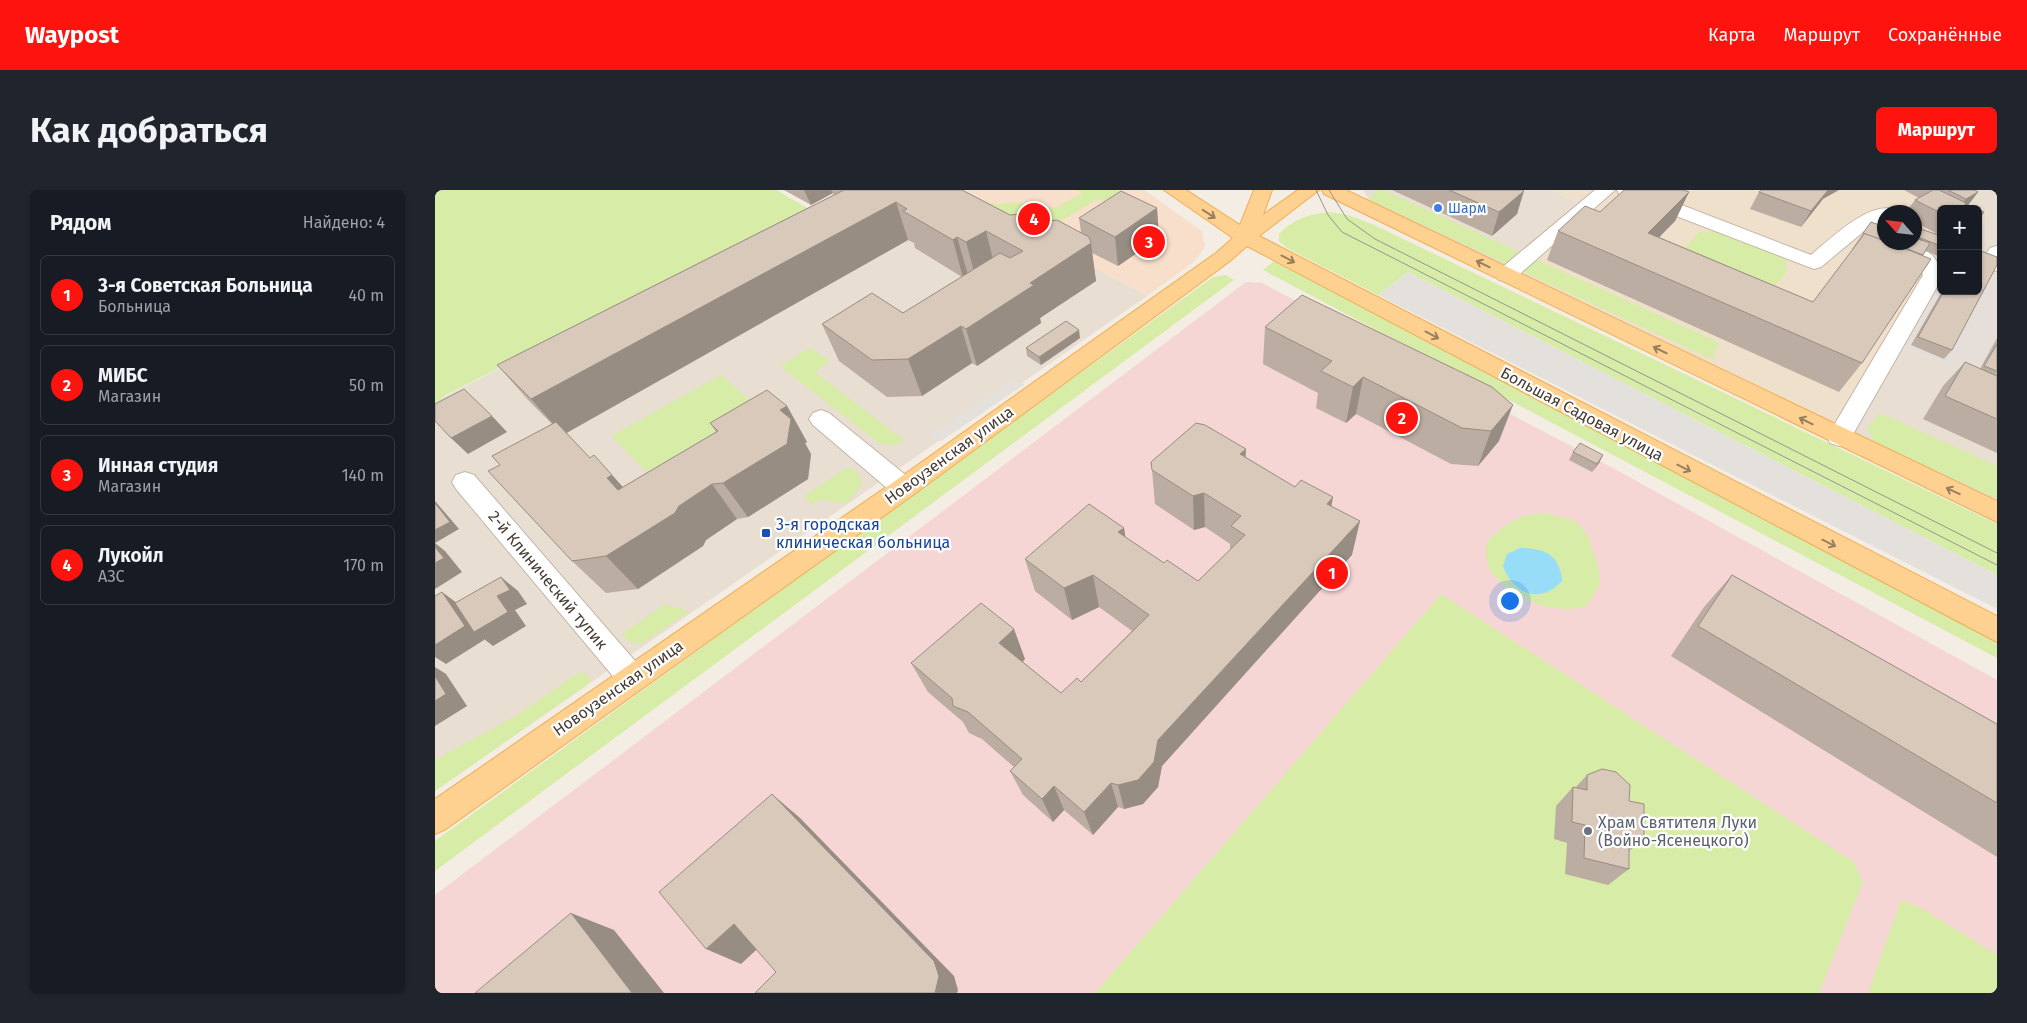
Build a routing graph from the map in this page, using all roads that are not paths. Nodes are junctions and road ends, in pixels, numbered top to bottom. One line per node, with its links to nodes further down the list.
1 (1173, 190): 9 (main road, Большая Садовая улица, one-way to 9)
2 (1263, 190): 9 (main road)
3 (1310, 190): 9 (main road, Новоузенская улица)
4 (1331, 190): 14 (main road, one-way to 4)
5 (1606, 190): 14 (lane)
6 (1626, 190): 8 (lane)
7 (1877, 217): 8 (lane)
8 (1855, 228): 10 (lane)
9 (1245, 237): 18 (main road, Новоузенская улица); 20 (main road, Большая Садовая улица, one-way to 20)
10 (1877, 238)
11 (1906, 250): 16 (lane)
12 (1997, 252): 13 (lane)
13 (1997, 265)
14 (1506, 275): 16 (main road, one-way to 14)
15 (821, 419): 18 (lane)
16 (1839, 437): 19 (main road, one-way to 16)
17 (465, 482): 21 (lane, 2-й Клинический тупик)
18 (904, 488): 21 (main road, Новоузенская улица)
19 (1997, 512)
20 (1997, 630)
21 (631, 678): 22 (main road, Новоузенская улица)
22 (435, 818)

